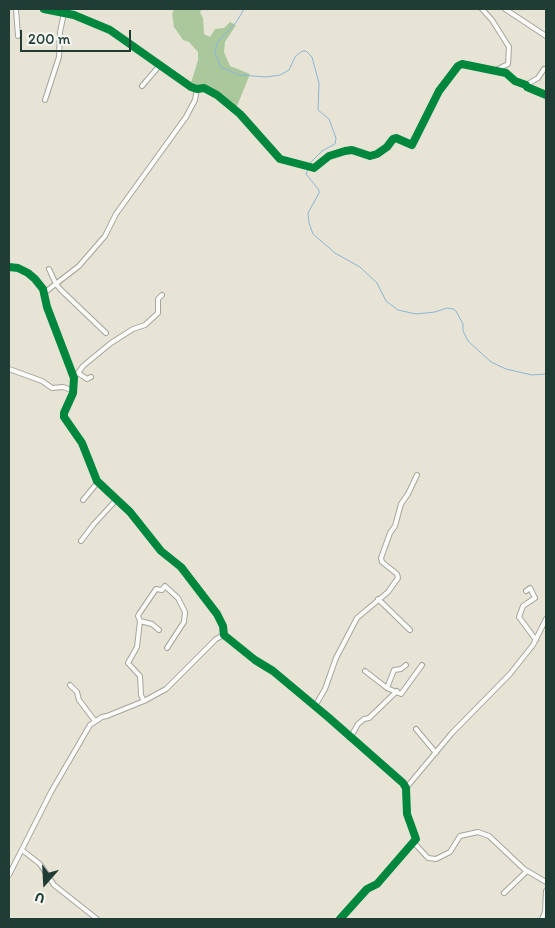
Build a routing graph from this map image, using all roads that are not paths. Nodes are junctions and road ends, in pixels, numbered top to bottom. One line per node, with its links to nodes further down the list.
1 (16, 9): 6 (street)
2 (44, 9): 5 (street)
3 (482, 9): 10 (street)
4 (505, 9): 7 (street)
5 (64, 13): 8 (street); 15 (street)
6 (18, 36)
7 (546, 36)
8 (160, 65): 12 (street); 13 (street)
9 (544, 69): 11 (street)
10 (494, 70): 11 (street); 13 (street)
11 (526, 85): 14 (street)
12 (142, 86)
13 (197, 89): 18 (street)
14 (546, 95)
15 (44, 100)
16 (9, 267): 19 (street)
17 (49, 269): 18 (street)
18 (56, 284): 19 (street); 21 (street)
19 (44, 293): 23 (street)
20 (162, 295): 23 (street)
21 (106, 333)
22 (9, 369): 25 (street)
23 (76, 374): 24 (street); 25 (street)
24 (91, 377)
25 (74, 391): 27 (street)
26 (417, 475): 32 (street)
27 (98, 482): 28 (street); 29 (street)
28 (116, 498): 30 (street); 37 (street)
29 (84, 500)
30 (82, 541)
31 (526, 591): 38 (street)
32 (378, 599): 36 (street); 47 (street)
33 (546, 619): 38 (street)
34 (140, 621): 35 (street); 39 (street); 46 (street)
35 (159, 630)
36 (410, 630)
37 (224, 635): 46 (street); 47 (street)
38 (536, 640): 51 (street)
39 (167, 648)
40 (406, 665): 44 (street)
41 (422, 665): 45 (street)
42 (365, 671): 44 (street)
43 (70, 685): 48 (street)
44 (387, 688): 45 (street)
45 (397, 691): 50 (street)
46 (144, 701): 48 (street)
47 (315, 706): 50 (street)
48 (94, 721): 54 (street)
49 (416, 730): 51 (street)
50 (350, 738): 52 (street)
51 (436, 753): 52 (street)
52 (406, 788): 53 (street)
53 (412, 843): 55 (street); 61 (street)
54 (22, 850): 56 (street); 60 (street)
55 (527, 871): 57 (street); 59 (street)
56 (9, 875)
57 (546, 882)
58 (546, 891): 62 (street)
59 (504, 893)
60 (97, 919)
61 (340, 919)
62 (542, 919)

